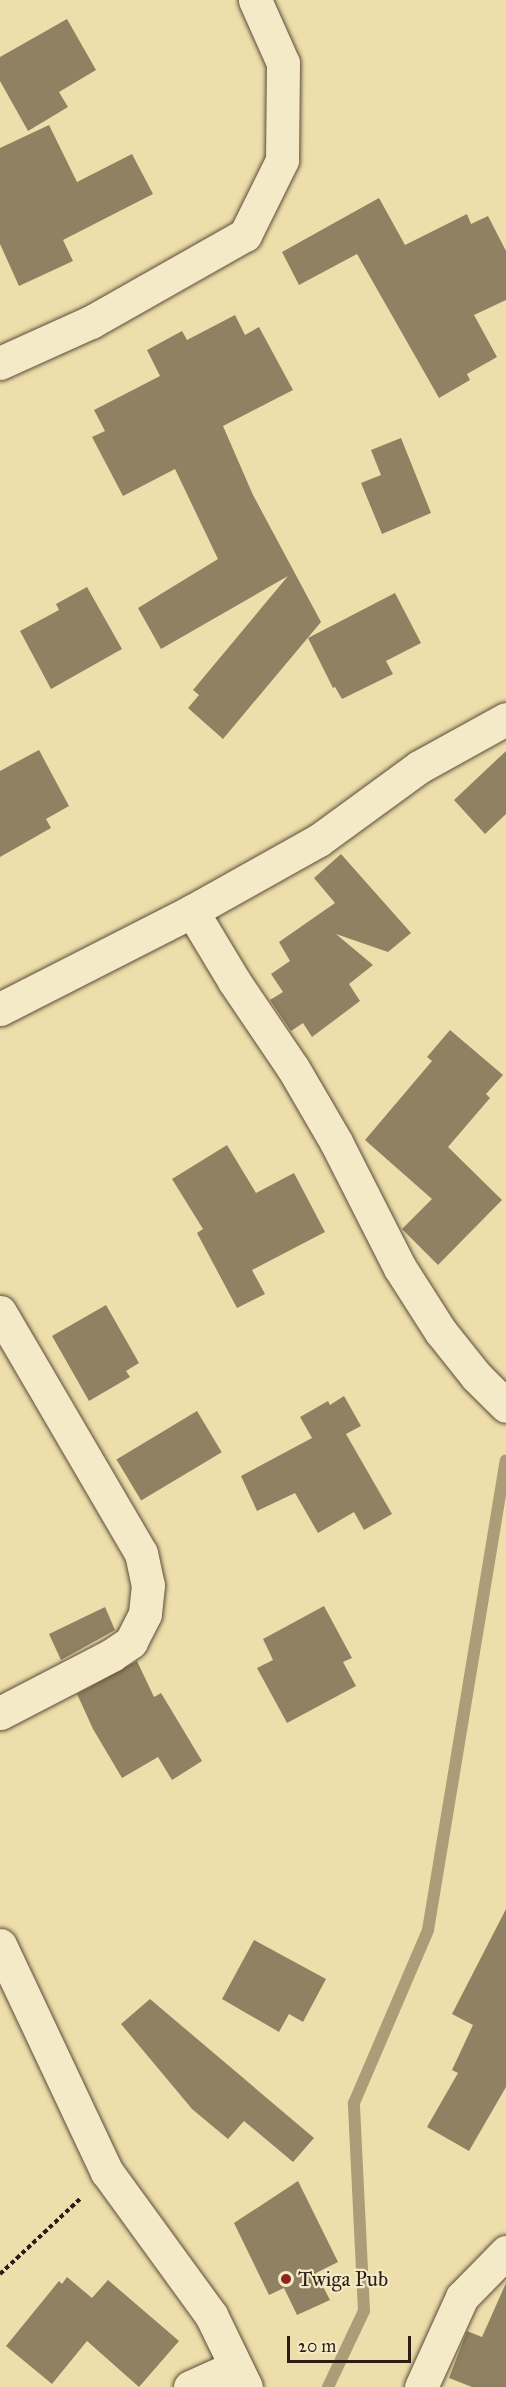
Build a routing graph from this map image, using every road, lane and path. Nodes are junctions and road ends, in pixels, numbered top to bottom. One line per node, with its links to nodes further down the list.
1 (255, 0): 2 (street)
2 (0, 363)
3 (506, 719): 4 (street)
4 (192, 911): 5 (street); 7 (street)
5 (0, 1009)
6 (0, 1312): 8 (street)
7 (506, 1406)
8 (0, 1713)
9 (0, 1945): 10 (street)
10 (107, 2172): 12 (path); 13 (street)
11 (506, 2252): 15 (street)
12 (0, 2274)
13 (240, 2377): 14 (street)
14 (190, 2387)
15 (421, 2387)

